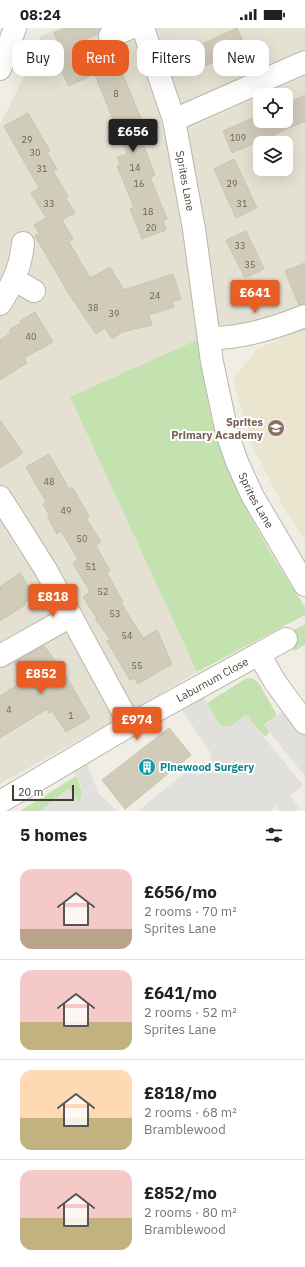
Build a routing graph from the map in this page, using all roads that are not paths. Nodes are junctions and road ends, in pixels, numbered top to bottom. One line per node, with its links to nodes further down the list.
1 (15, 28): 6 (street)
2 (130, 28): 4 (street)
3 (143, 28): 7 (street, Sprites Lane)
4 (110, 36)
5 (305, 62): 7 (street)
6 (0, 69)
7 (174, 120): 13 (street, Sprites Lane)
8 (23, 243): 9 (street)
9 (15, 280): 10 (street); 11 (street)
10 (34, 292)
11 (0, 304)
12 (305, 316): 13 (street)
13 (209, 338): 15 (street, Sprites Lane)
14 (0, 497): 16 (street)
15 (305, 585)
16 (71, 616): 19 (street); 21 (street)
17 (286, 640): 18 (street, Laburnum Close)
18 (260, 654): 20 (street, Laburnum Close); 21 (street, Laburnum Close)
19 (0, 656)
20 (305, 723)
21 (130, 725): 22 (street, Laburnum Close)
22 (0, 802)

